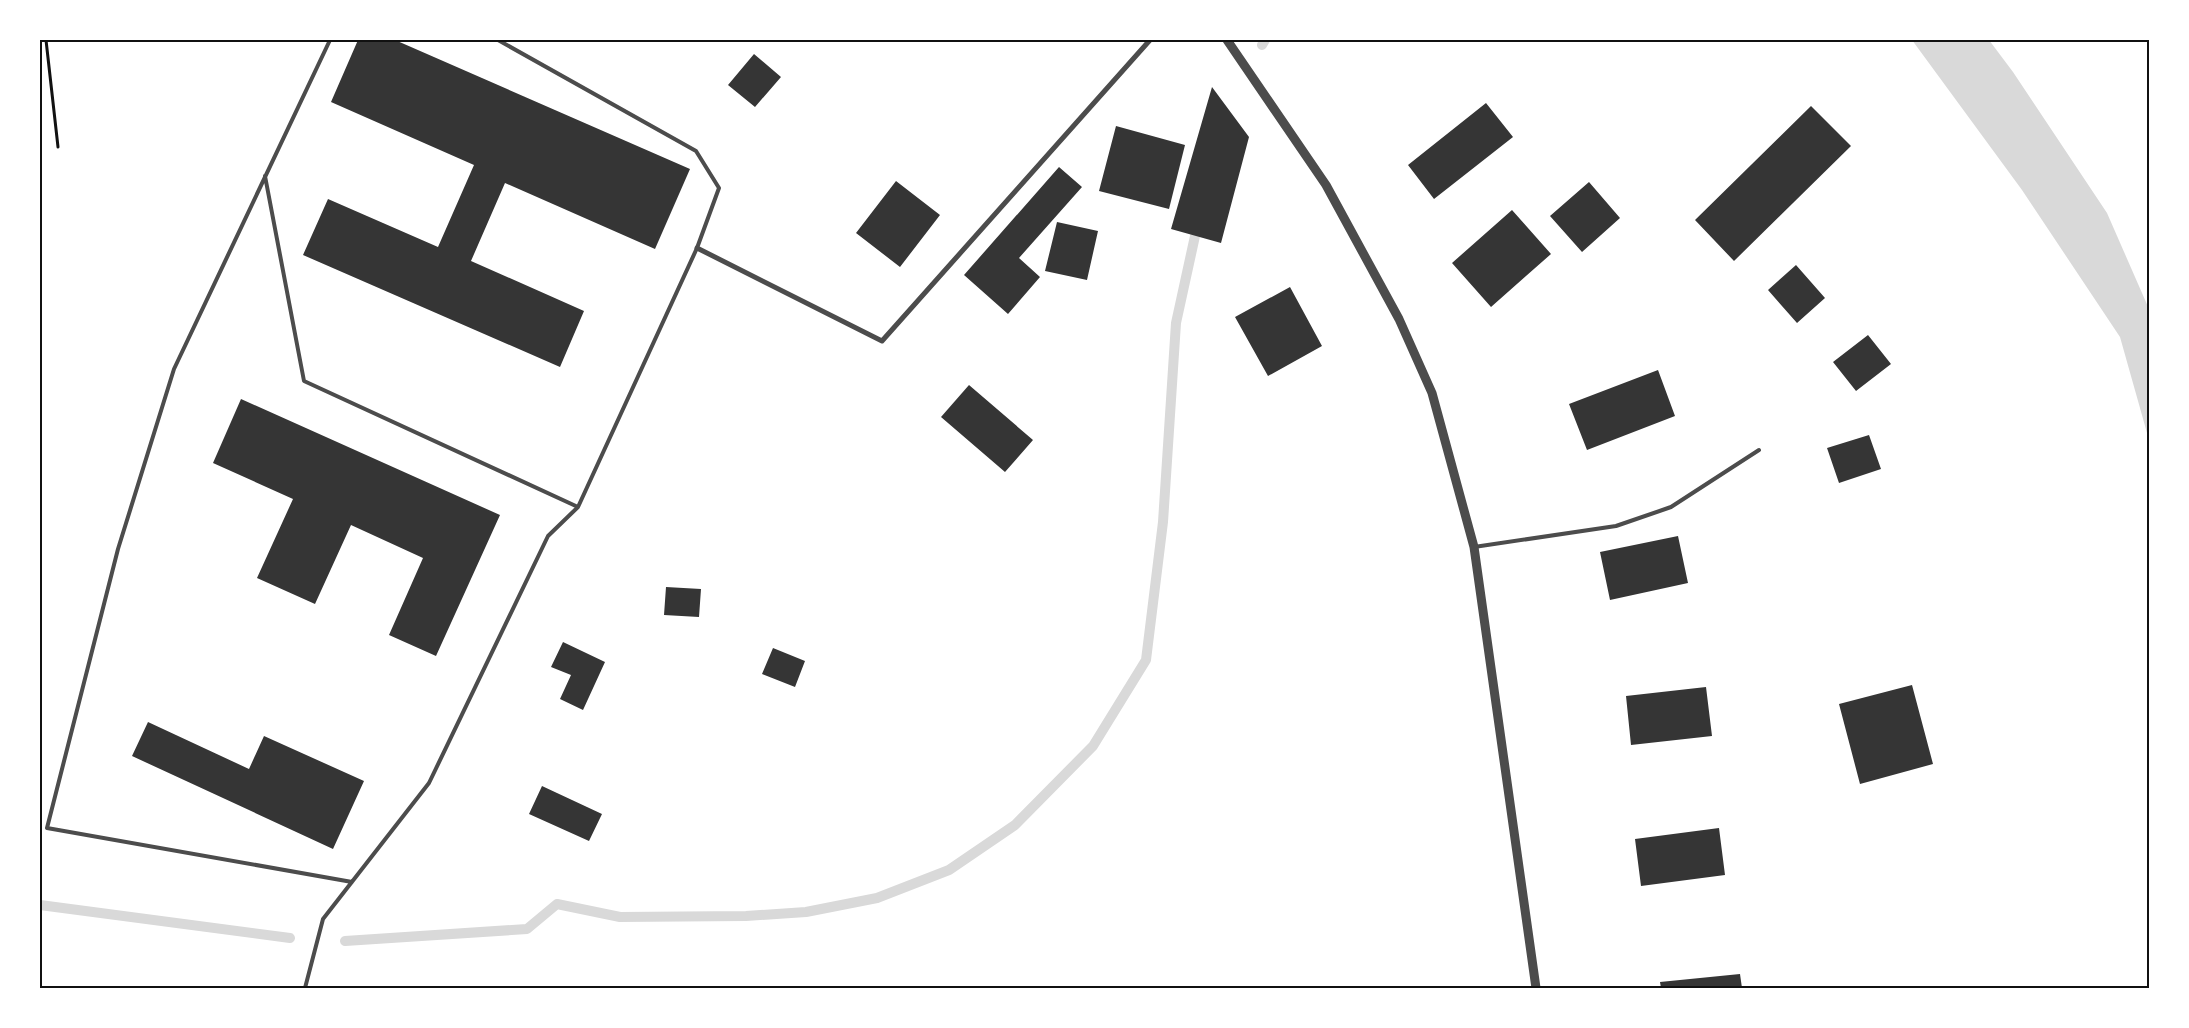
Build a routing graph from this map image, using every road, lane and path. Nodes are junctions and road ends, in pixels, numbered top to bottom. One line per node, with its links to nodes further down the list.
1 (46, 40): 6 (path)
2 (330, 40): 7 (lane)
3 (498, 40): 8 (lane)
4 (1150, 40): 8 (street)
5 (1227, 40): 11 (street)
6 (58, 147)
7 (265, 176): 10 (lane); 12 (lane)
8 (697, 248): 10 (lane)
9 (1759, 450): 11 (lane)
10 (578, 507): 12 (lane)
11 (1474, 547): 14 (street)
12 (352, 882): 13 (lane)
13 (305, 988)
14 (1536, 988)

